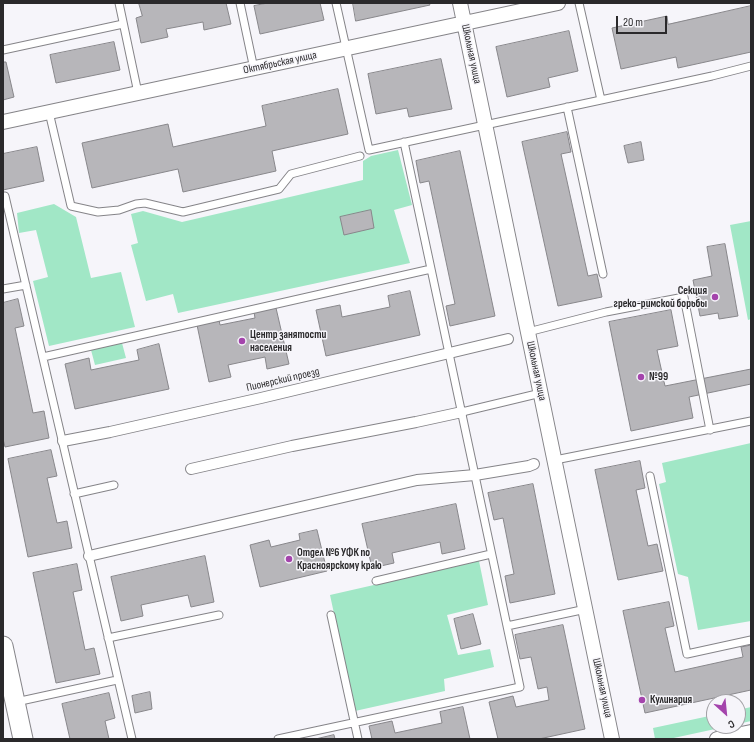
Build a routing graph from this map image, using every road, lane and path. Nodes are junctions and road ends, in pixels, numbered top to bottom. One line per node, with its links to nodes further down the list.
1 (119, 3): 8 (lane)
2 (240, 3): 12 (lane)
3 (336, 3): 9 (lane)
4 (460, 3): 7 (street, Школьная улица)
5 (558, 3): 7 (street, Октябрьская улица)
6 (579, 3): 14 (lane)
7 (464, 23): 9 (street, Октябрьская улица); 18 (street, Школьная улица)
8 (123, 24): 10 (lane); 13 (lane)
9 (346, 49): 12 (street, Октябрьская улица); 19 (lane)
10 (3, 50)
11 (751, 66): 14 (lane)
12 (254, 68): 13 (street, Октябрьская улица)
13 (138, 93): 16 (street, Октябрьская улица)
14 (601, 100): 15 (lane)
15 (567, 107): 18 (lane); 23 (lane)
16 (49, 112): 17 (street, Октябрьская улица); 20 (lane)
17 (3, 122)
18 (486, 125): 19 (lane); 26 (street, Школьная улица)
19 (404, 142): 22 (lane)
20 (360, 156)
21 (5, 196): 24 (lane)
22 (431, 268): 28 (lane); 29 (lane)
23 (603, 274)
24 (26, 285): 25 (lane); 29 (lane)
25 (3, 289)
26 (528, 332): 30 (street, Школьная улица); 33 (lane)
27 (508, 339): 28 (street, Пионерский проезд)
28 (449, 353): 31 (lane); 34 (street, Пионерский проезд)
29 (43, 357): 34 (lane)
30 (541, 393): 31 (lane); 35 (street, Школьная улица)
31 (462, 412): 37 (street); 38 (lane)
32 (751, 421): 33 (lane)
33 (710, 430): 35 (lane)
34 (62, 441): 41 (lane)
35 (555, 460): 45 (street, Школьная улица)
36 (534, 464): 38 (street)
37 (191, 469)
38 (475, 475): 42 (lane); 43 (street)
39 (650, 476): 50 (lane)
40 (114, 485): 41 (lane)
41 (74, 494): 43 (lane)
42 (492, 554): 44 (lane); 48 (lane)
43 (89, 556): 49 (lane)
44 (376, 581)
45 (586, 609): 48 (lane); 60 (street, Школьная улица)
46 (219, 614): 49 (lane)
47 (331, 615): 54 (lane)
48 (507, 626): 54 (lane)
49 (108, 638): 52 (lane)
50 (751, 640)
51 (3, 646): 53 (main road)
52 (118, 680): 53 (lane); 57 (lane)
53 (16, 702): 56 (main road)
54 (354, 723): 58 (lane); 59 (lane)
55 (751, 732): 61 (street)
56 (23, 739)
57 (132, 739)
58 (278, 739)
59 (358, 739)
60 (612, 739)
61 (717, 739)

